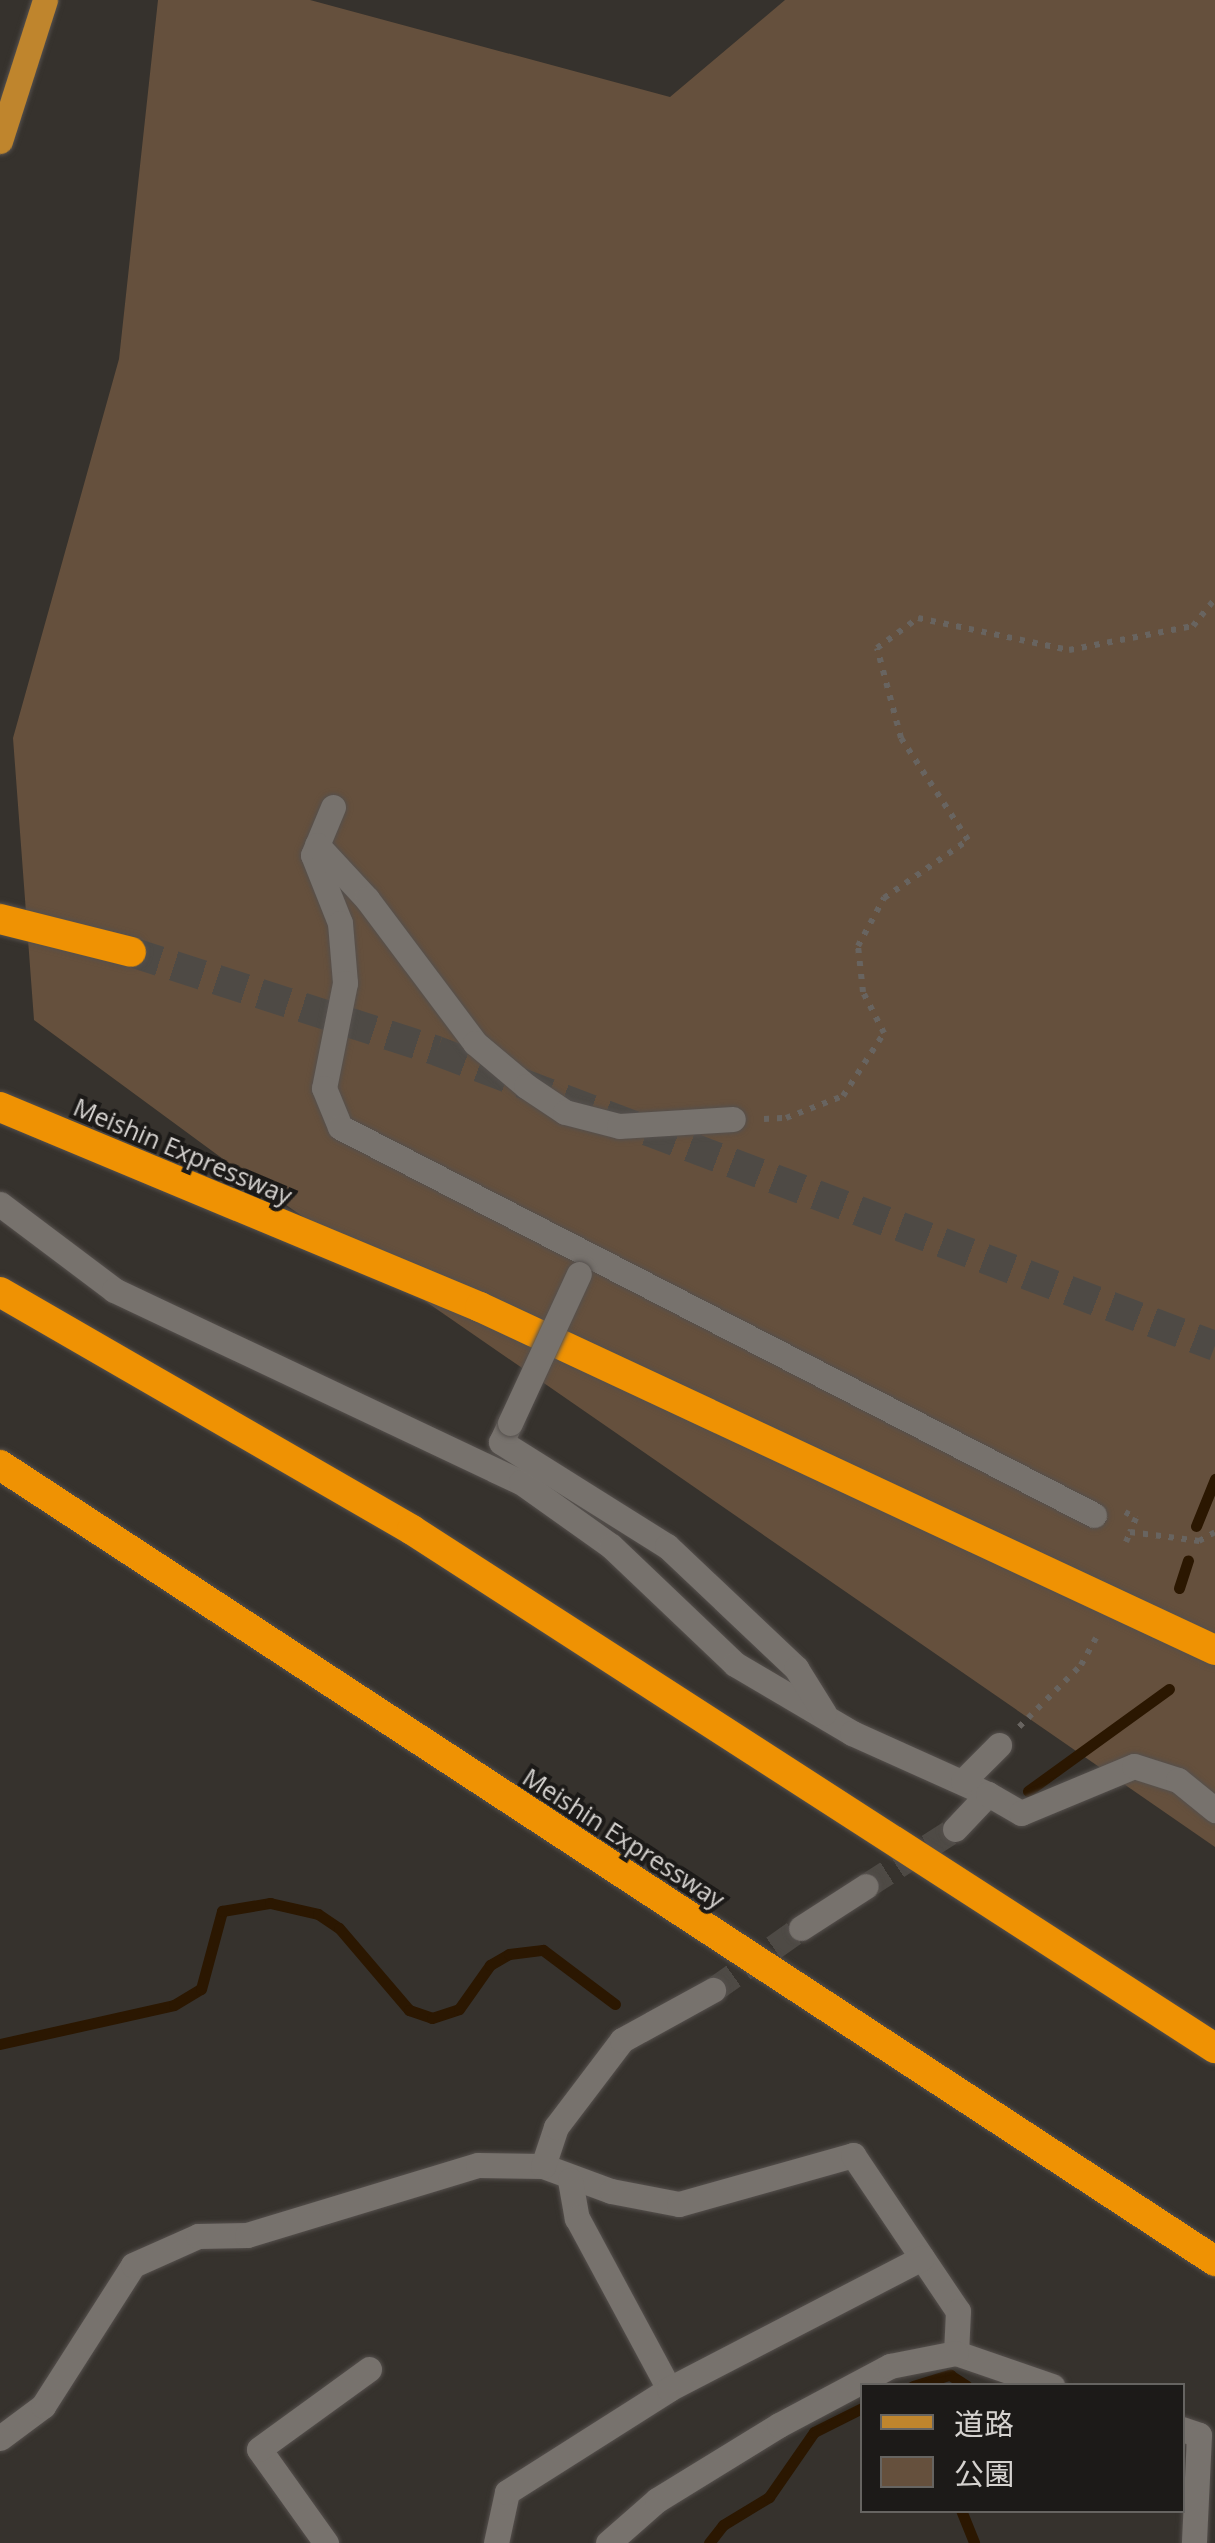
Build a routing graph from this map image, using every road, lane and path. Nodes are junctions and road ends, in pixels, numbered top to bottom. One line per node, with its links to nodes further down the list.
1 (45, 0): 2 (main road)
2 (0, 141)
3 (1215, 600): 9 (path)
4 (333, 807): 5 (street)
5 (317, 845): 9 (street); 11 (street)
6 (0, 919): 7 (highway)
7 (131, 952)
8 (0, 1107): 20 (highway, Meishin Expressway)
9 (732, 1119)
10 (0, 1204): 21 (street)
11 (581, 1265): 14 (street); 21 (street, bridge)
12 (0, 1292): 30 (highway)
13 (0, 1465): 34 (highway, Meishin Expressway)
14 (1094, 1515)
15 (1136, 1518): 16 (path)
16 (1130, 1532): 17 (path); 18 (path)
17 (1215, 1532)
18 (1126, 1542)
19 (1096, 1638): 22 (path)
20 (1215, 1650)
21 (826, 1717): 23 (street)
22 (1000, 1745): 23 (street)
23 (962, 1781): 24 (street)
24 (988, 1794): 25 (street); 26 (street)
25 (1215, 1810)
26 (954, 1828)
27 (866, 1886): 28 (street)
28 (801, 1928)
29 (712, 1990): 31 (street)
30 (1215, 2048)
31 (542, 2166): 32 (street); 40 (street)
32 (570, 2180): 33 (street); 38 (street)
33 (922, 2258): 35 (street); 38 (street)
34 (1215, 2261)
35 (956, 2353): 37 (street); 43 (street)
36 (368, 2369): 41 (street)
37 (1043, 2383)
38 (668, 2388): 42 (street)
39 (1185, 2430): 44 (street)
40 (0, 2438)
41 (326, 2543)
42 (496, 2543)
43 (608, 2543)
44 (1194, 2543)

